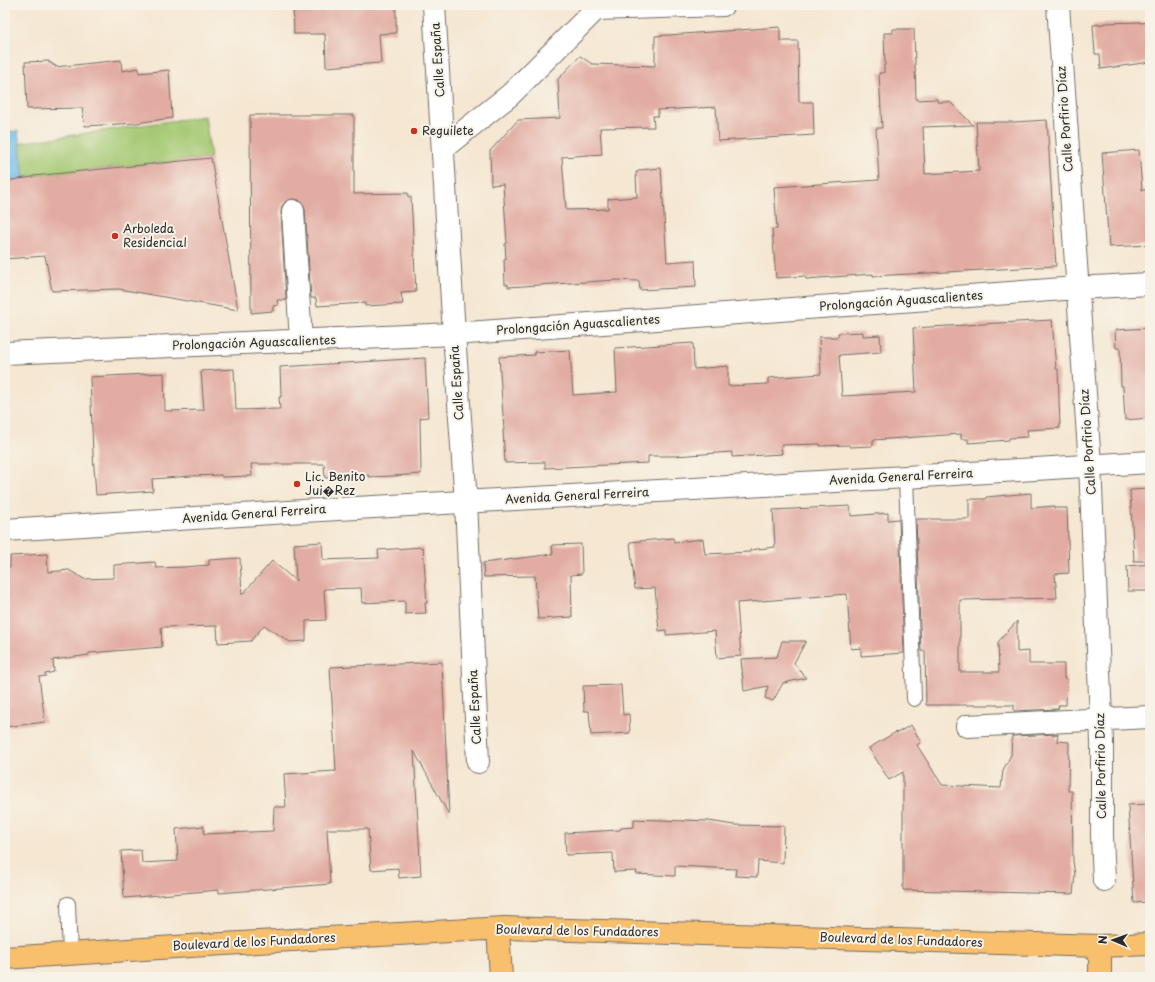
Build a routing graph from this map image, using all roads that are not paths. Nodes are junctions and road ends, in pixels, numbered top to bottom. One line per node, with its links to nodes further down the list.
1 (434, 5): 5 (street, Calle España)
2 (723, 5): 4 (street)
3 (1058, 5): 8 (street, Calle Porfirio Díaz)
4 (597, 7): 5 (street)
5 (443, 148): 9 (street, Calle España)
6 (294, 211): 10 (street)
7 (1150, 284): 8 (street, Prolongación Aguascalientes)
8 (1077, 288): 9 (street, Prolongación Aguascalientes); 13 (street, Calle Porfirio Díaz)
9 (454, 334): 10 (street, Prolongación Aguascalientes); 15 (street, Calle España)
10 (301, 341): 11 (street, Prolongación Aguascalientes)
11 (5, 353)
12 (1150, 462): 13 (street, Avenida General Ferreira)
13 (1090, 465): 14 (street, Avenida General Ferreira); 19 (street, Calle Porfirio Díaz)
14 (906, 477): 15 (street, Avenida General Ferreira); 17 (lane)
15 (466, 502): 16 (street, Avenida General Ferreira); 21 (street, Calle España)
16 (5, 530)
17 (914, 699)
18 (1150, 717): 19 (street)
19 (1101, 719): 20 (street); 22 (street, Calle Porfirio Díaz)
20 (967, 726)
21 (478, 762)
22 (1104, 880)
23 (68, 904): 27 (lane)
24 (498, 929): 26 (main road, Boulevard de los Fundadores); 27 (main road, Boulevard de los Fundadores); 29 (main road)
25 (1150, 944): 26 (main road, Boulevard de los Fundadores)
26 (1100, 946): 30 (main road)
27 (70, 953): 28 (main road, Boulevard de los Fundadores)
28 (5, 958)
29 (500, 977)
30 (1100, 977)

